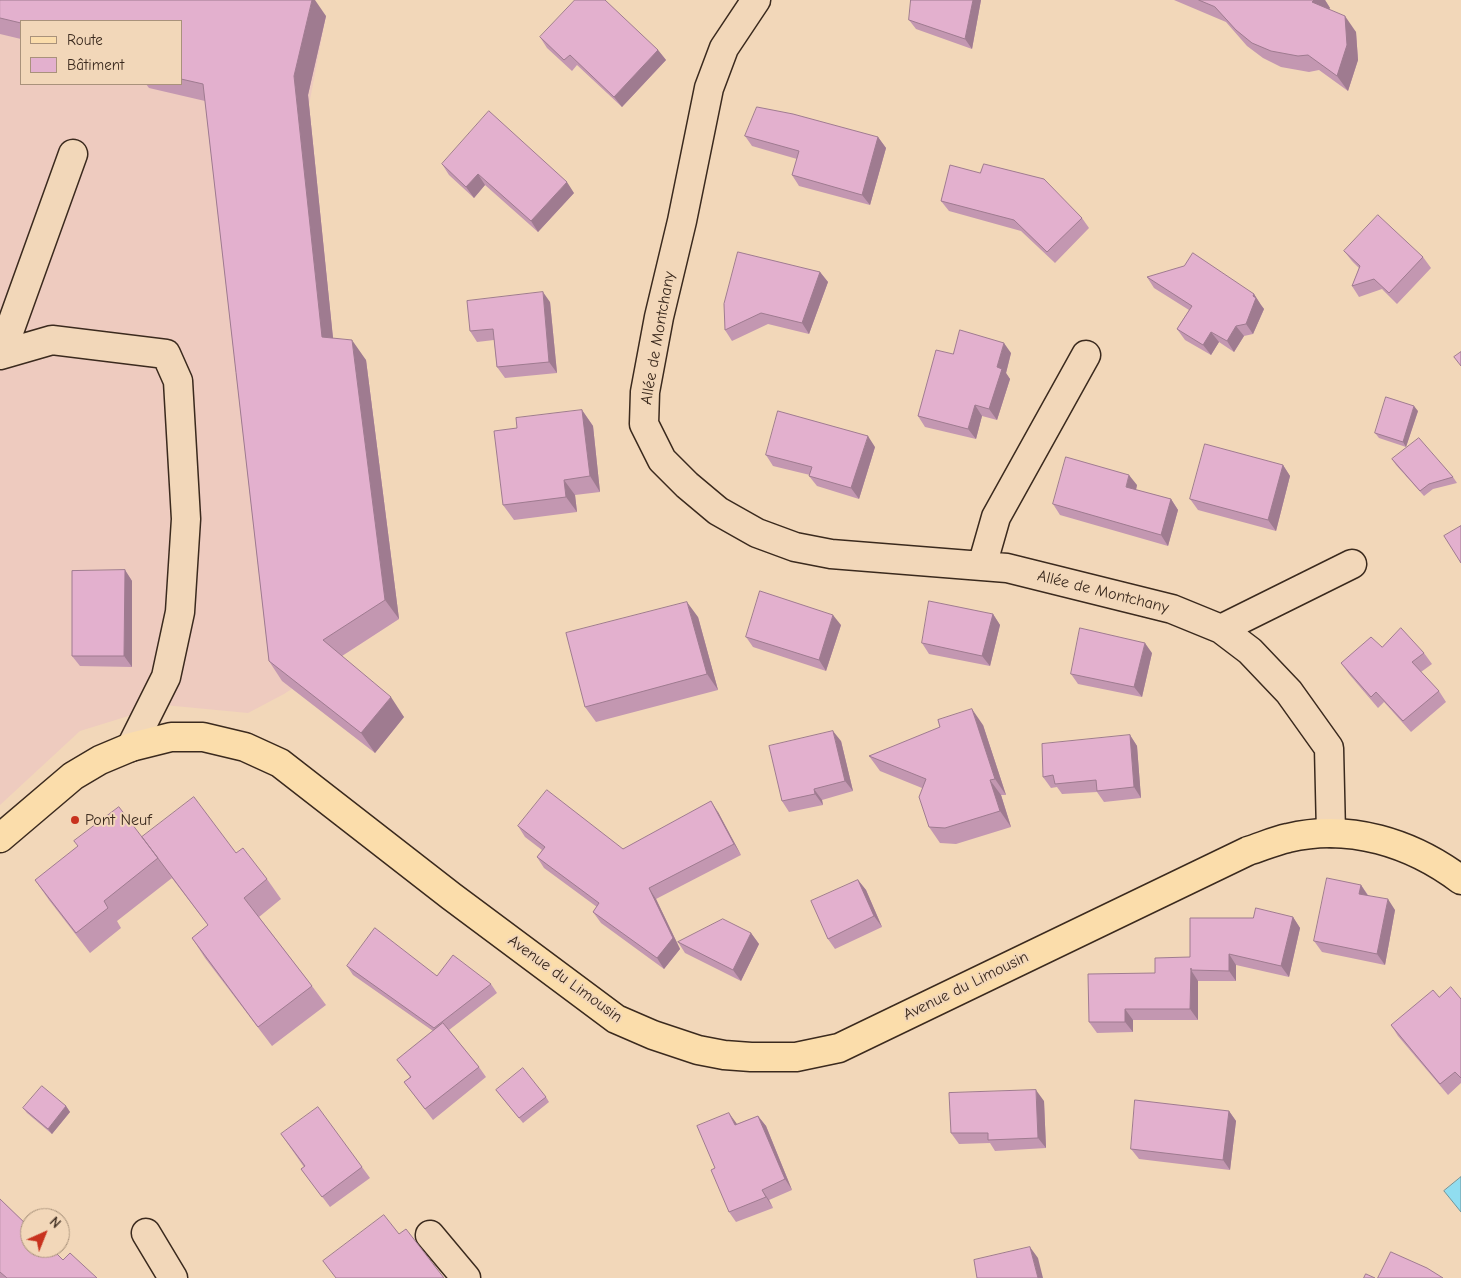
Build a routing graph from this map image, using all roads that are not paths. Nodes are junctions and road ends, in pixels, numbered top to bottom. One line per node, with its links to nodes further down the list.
1 (756, 0): 6 (street, Allée de Montchany)
2 (73, 154): 3 (street)
3 (1, 355): 8 (street)
4 (1086, 355): 6 (street)
5 (1352, 564): 7 (street)
6 (982, 566): 7 (street, Allée de Montchany)
7 (1221, 629): 9 (street, Allée de Montchany)
8 (131, 747): 9 (main road, Avenue du Limousin); 10 (main road, Avenue du Limousin)
9 (1332, 833): 11 (main road, Avenue du Limousin)
10 (0, 838)
11 (1461, 880)
12 (146, 1233): 14 (street)
13 (430, 1235): 15 (street)
14 (173, 1278)
15 (466, 1278)

